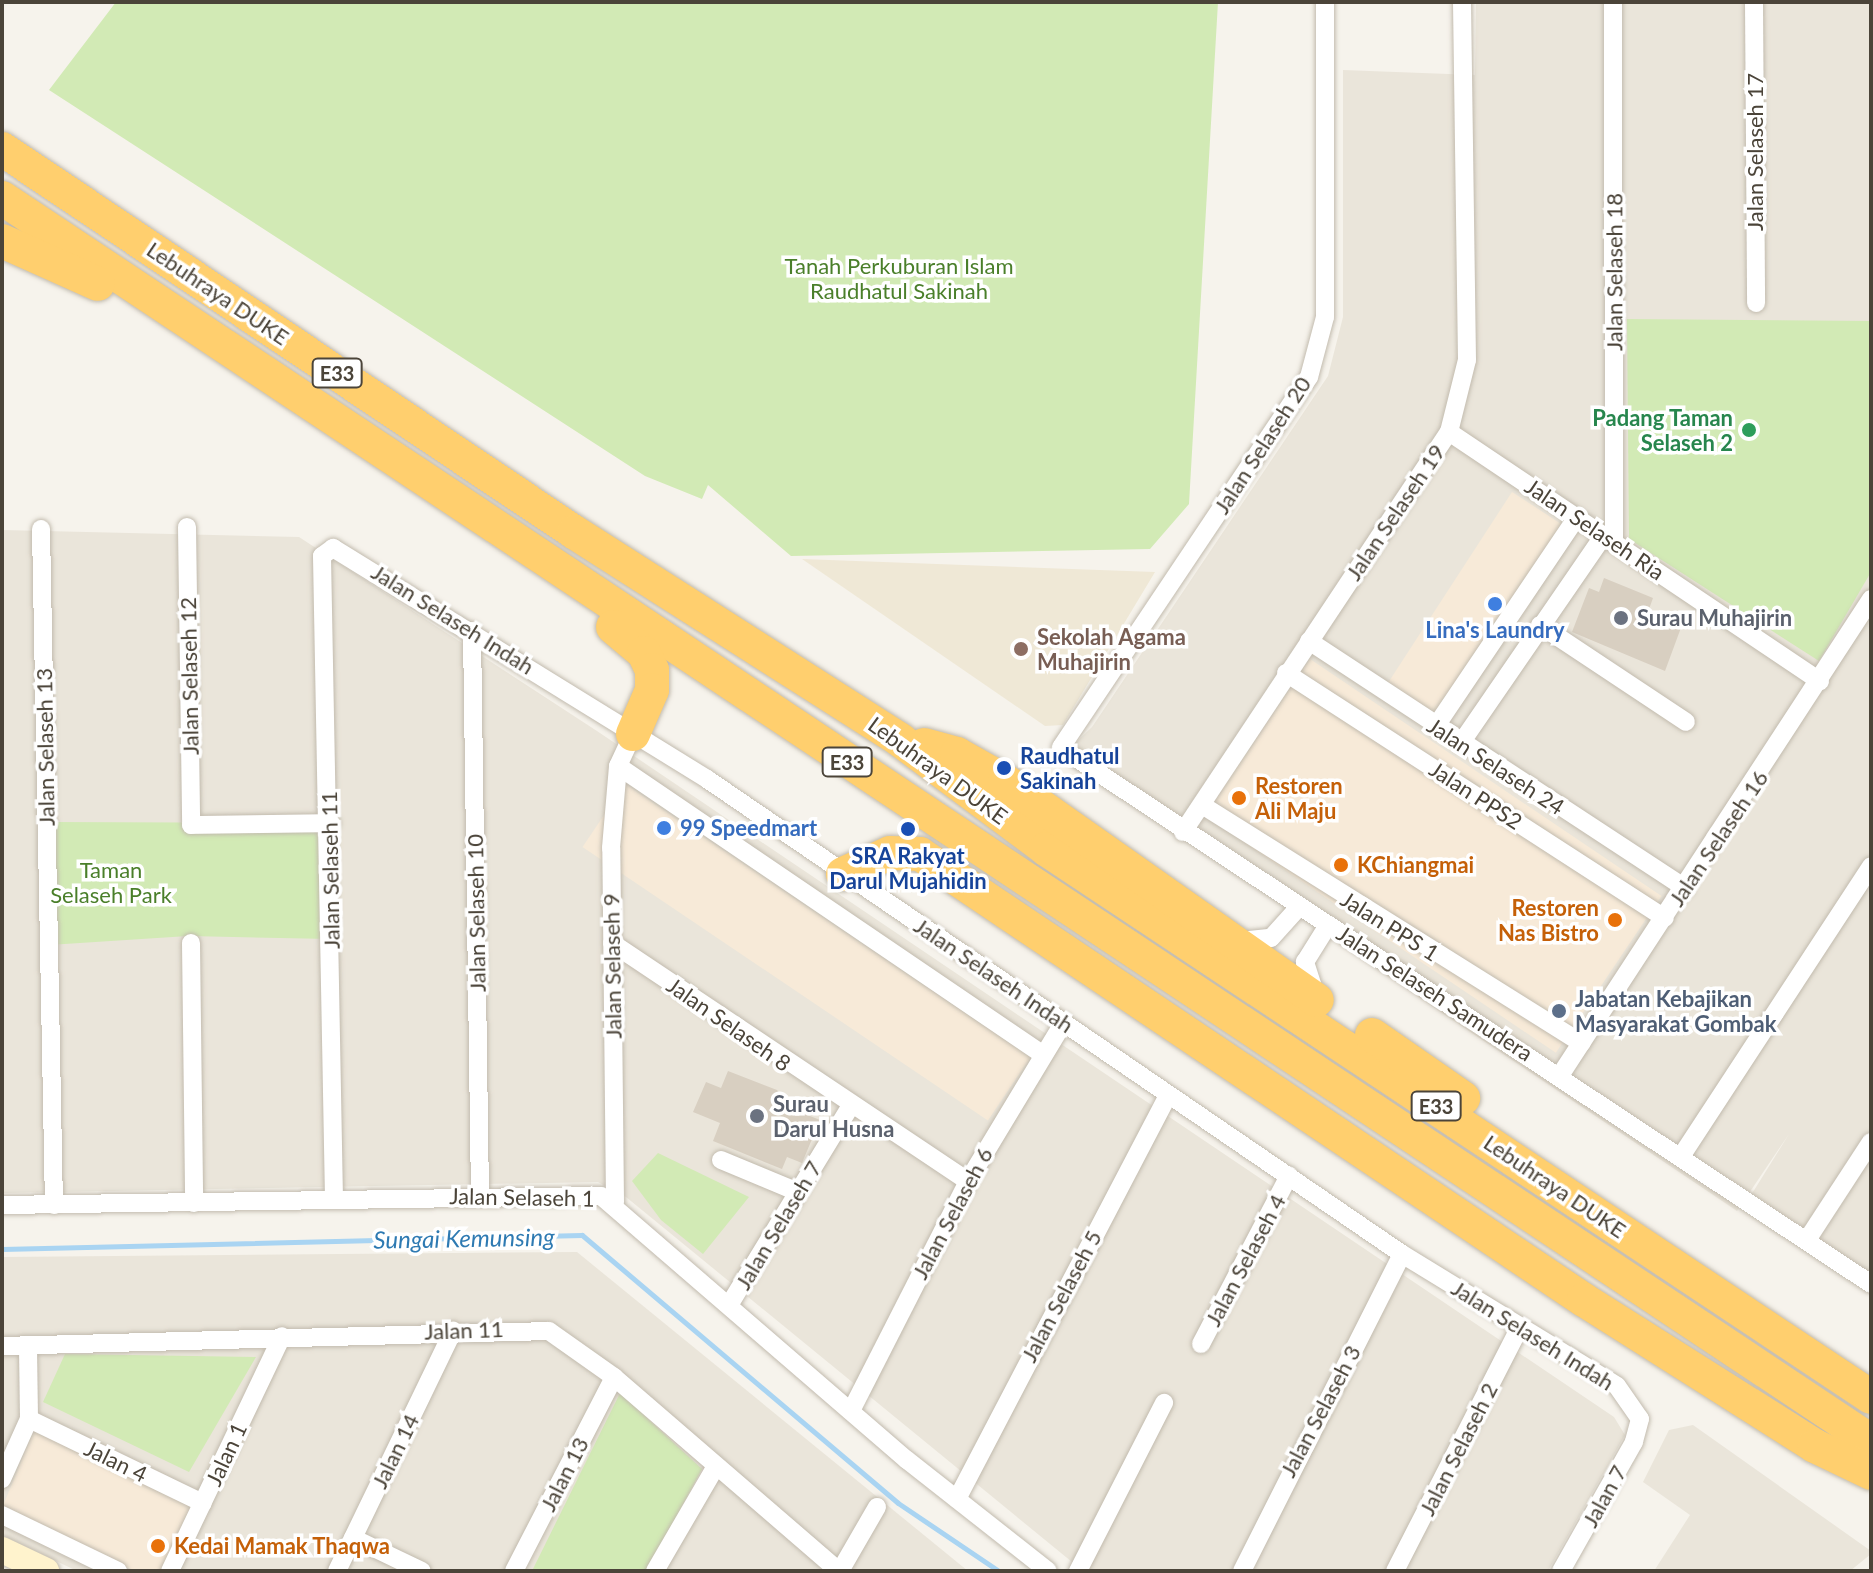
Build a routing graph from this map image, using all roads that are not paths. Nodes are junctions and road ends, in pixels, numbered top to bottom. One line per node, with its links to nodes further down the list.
1 (1325, 2): 28 (street, Jalan Selaseh 20)
2 (1462, 2): 10 (street, Jalan Selaseh 19)
3 (1613, 2): 15 (street, Jalan Selaseh 18)
4 (1754, 2): 8 (street, Jalan Selaseh 17)
5 (2, 149): 26 (highway, Lebuhraya DUKE / E33)
6 (2, 198): 9 (highway, Lebuhraya DUKE / E33)
7 (2, 241): 9 (highway)
8 (1756, 303)
9 (182, 322): 14 (highway, Lebuhraya DUKE / E33)
10 (1449, 432): 11 (street, Jalan Selaseh Ria); 20 (street, Jalan Selaseh 19)
11 (1577, 517): 15 (street, Jalan Selaseh Ria); 24 (street)
12 (187, 527): 31 (street, Jalan Selaseh 12)
13 (41, 529): 60 (street, Jalan Selaseh 13)
14 (502, 533): 25 (highway); 78 (highway, Lebuhraya DUKE / E33)
15 (1609, 539): 18 (street); 22 (street, Jalan Selaseh Ria)
16 (333, 548): 19 (street, Jalan Selaseh Indah); 31 (street, Jalan Selaseh 11)
17 (1871, 599): 22 (street, Jalan Selaseh 16)
18 (1540, 625): 23 (street); 27 (street)
19 (472, 631): 25 (street, Jalan Selaseh Indah); 55 (street, Jalan Selaseh 10)
20 (1309, 641): 21 (street, Jalan Selaseh 19); 24 (street, Jalan Selaseh 24)
21 (1286, 673): 30 (street, Jalan Selaseh 19); 37 (street, Jalan PPS2)
22 (1820, 681): 35 (street, Jalan Selaseh 16)
23 (1686, 722)
24 (1436, 726): 27 (street, Jalan Selaseh 24)
25 (633, 734): 29 (street, Jalan Selaseh 9); 34 (street, Jalan Selaseh Indah)
26 (900, 740): 39 (highway); 63 (highway, Lebuhraya DUKE / E33)
27 (1461, 743): 35 (street, Jalan Selaseh 24)
28 (1061, 748): 32 (street, Jalan Selaseh Samudera)
29 (618, 766): 41 (street, Jalan Selaseh 9); 45 (street, Jalan Selaseh Indah)
30 (1202, 805): 32 (street, Jalan Selaseh 19); 44 (street, Jalan PPS 1)
31 (331, 823): 56 (street, Jalan Selaseh 11)
32 (1183, 832): 36 (street, Jalan Selaseh Samudera)
33 (1871, 866): 50 (street)
34 (843, 874): 43 (street, Jalan Selaseh Indah); 80 (highway)
35 (1685, 888): 37 (street, Jalan Selaseh 16)
36 (1299, 907): 38 (street, Jalan Selaseh Samudera); 39 (street)
37 (1665, 918): 44 (street, Jalan Selaseh 16)
38 (1328, 925): 42 (street); 46 (street, Jalan Selaseh Samudera)
39 (1234, 941): 42 (highway)
40 (191, 943): 58 (street)
41 (612, 943): 48 (street, Jalan Selaseh 8); 57 (street, Jalan Selaseh 9)
42 (1319, 1001): 63 (highway)
43 (1064, 1022): 45 (street, Jalan Selaseh 6); 47 (street, Jalan Selaseh Indah)
44 (1581, 1043): 46 (street, Jalan Selaseh 16)
45 (1042, 1054): 53 (street, Jalan Selaseh 6)
46 (1561, 1074): 50 (street, Jalan Selaseh Samudera)
47 (1168, 1095): 52 (street, Jalan Selaseh Indah); 82 (street, Jalan Selaseh 5)
48 (850, 1107): 53 (street, Jalan Selaseh 8); 54 (street, Jalan Selaseh 7)
49 (1871, 1142): 61 (street)
50 (1682, 1155): 61 (street, Jalan Selaseh Samudera)
51 (721, 1160): 54 (street)
52 (1289, 1176): 62 (street, Jalan Selaseh Indah); 69 (street, Jalan Selaseh 4)
53 (968, 1181): 75 (street, Jalan Selaseh 6)
54 (798, 1192): 65 (street, Jalan Selaseh 7)
55 (480, 1195): 56 (street, Jalan Selaseh 1); 57 (street, Jalan Selaseh 1)
56 (334, 1199): 58 (street, Jalan Selaseh 1)
57 (615, 1202): 65 (street, Jalan Selaseh 1)
58 (194, 1203): 60 (street, Jalan Selaseh 1)
59 (2, 1205): 60 (street, Jalan Selaseh 1)
60 (54, 1205)
61 (1807, 1240): 64 (street, Jalan Selaseh Samudera)
62 (1402, 1254): 66 (street, Jalan Selaseh Indah); 98 (street, Jalan Selaseh 3)
63 (1696, 1279): 73 (highway, Lebuhraya DUKE / E33)
64 (1871, 1284)
65 (731, 1302): 75 (street, Jalan Selaseh 1)
66 (1520, 1327): 77 (street, Jalan Selaseh Indah); 99 (street, Jalan Selaseh 2)
67 (453, 1331): 68 (street, Jalan 11); 72 (street, Jalan 11); 86 (street, Jalan 14)
68 (282, 1336): 70 (street, Jalan 11); 83 (street, Jalan 1)
69 (1201, 1344)
70 (28, 1345): 71 (street, Jalan 11); 76 (street)
71 (2, 1346)
72 (614, 1377): 79 (street, Jalan 11); 93 (street, Jalan 13)
73 (1871, 1397)
74 (1164, 1403): 97 (street)
75 (851, 1411): 82 (street, Jalan Selaseh 1)
76 (29, 1419): 81 (street); 83 (street, Jalan 4)
77 (1640, 1419): 100 (street, Jalan 7)
78 (1871, 1441)
79 (715, 1468): 94 (street); 95 (street, Jalan 11)
80 (1871, 1473)
81 (2, 1479)
82 (957, 1499): 96 (street, Jalan Selaseh 1)
83 (203, 1503): 90 (street, Jalan 1)
84 (877, 1507): 95 (street)
85 (2, 1515): 89 (street)
86 (353, 1538): 91 (street, Jalan 14); 92 (street)
87 (2, 1550): 88 (street)
88 (41, 1570)
89 (118, 1571)
90 (170, 1571)
91 (337, 1571)
92 (422, 1571)
93 (514, 1571)
94 (655, 1571)
95 (840, 1571)
96 (1048, 1571)
97 (1078, 1571)
98 (1242, 1571)
99 (1395, 1571)
100 (1561, 1571)

